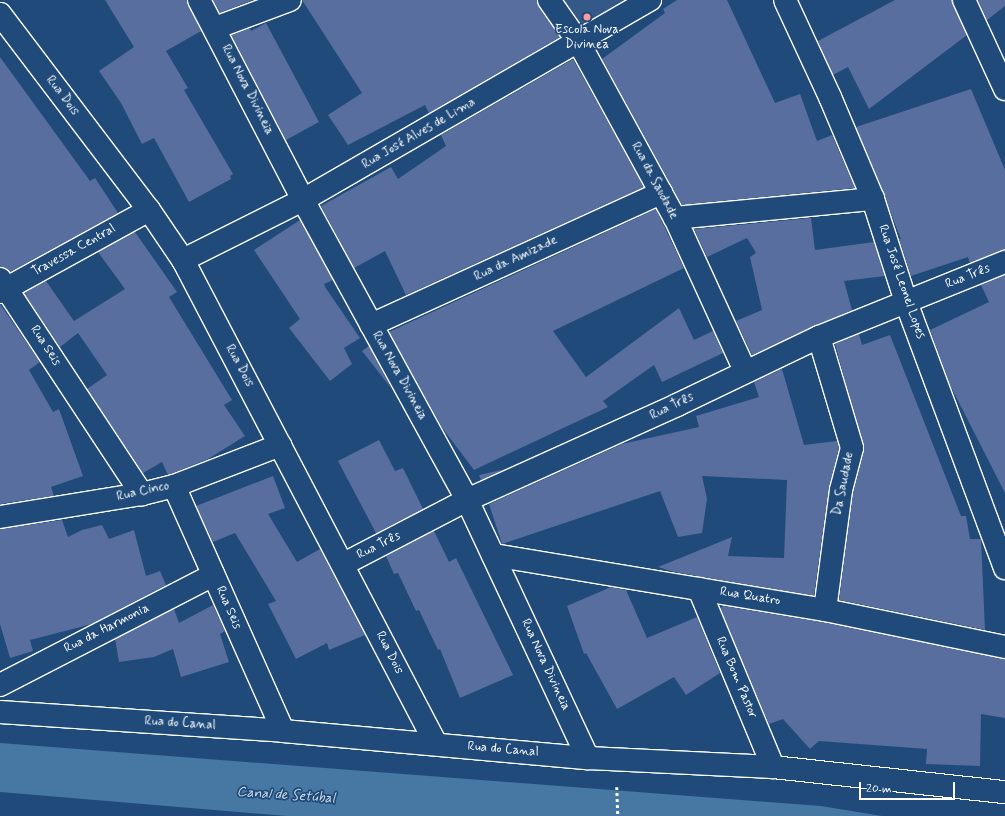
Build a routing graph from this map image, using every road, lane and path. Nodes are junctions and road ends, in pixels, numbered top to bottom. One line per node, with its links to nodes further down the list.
1 (199, 0): 8 (street, Rua Nova Divineia)
2 (290, 0): 8 (street)
3 (549, 0): 9 (street, Rua da Saudade)
4 (650, 0): 9 (street, Rua José Alves de Lima)
5 (785, 0): 12 (street, Rua José Leonel Lopes)
6 (964, 0): 10 (street)
7 (0, 14): 14 (street, Rua Dois)
8 (215, 28): 13 (street, Rua Nova Divineia)
9 (580, 43): 11 (street, Rua da Saudade); 13 (street, Rua José Alves de Lima)
10 (1005, 89)
11 (661, 193): 15 (street, Rua da Saudade); 20 (street, Rua da Amizade)
12 (873, 199): 15 (street); 19 (street, Rua José Leonel Lopes)
13 (303, 200): 16 (street, Rua José Alves de Lima); 20 (street, Rua Nova Divineia)
14 (149, 210): 16 (street, Rua Dois); 18 (street, Travessa Central)
15 (675, 218): 22 (street, Rua da Saudade)
16 (183, 260): 23 (street, Rua Dois)
17 (1005, 262): 19 (street, Rua Três)
18 (2, 286): 25 (street, Rua Seis)
19 (906, 302): 21 (street, Rua Três); 30 (street, Rua José Leonel Lopes)
20 (371, 325): 26 (street, Rua Nova Divineia)
21 (818, 337): 22 (street, Rua Três); 33 (street, Da Saudade)
22 (745, 371): 26 (street, Rua Três)
23 (280, 445): 24 (street, Rua Cinco); 29 (street, Rua Dois)
24 (174, 486): 25 (street, Rua Cinco); 31 (street, Rua Seis)
25 (142, 494): 27 (street, Rua Cinco)
26 (467, 500): 28 (street, Rua Nova Divineia); 29 (street, Rua Três)
27 (0, 516)
28 (493, 555): 32 (street, Rua Quatro); 39 (street, Rua Nova Divineia)
29 (344, 564): 38 (street, Rua Dois)
30 (1005, 568)
31 (213, 575): 35 (street, Rua da Harmonia); 37 (street, Rua Seis)
32 (699, 589): 33 (street, Rua Quatro); 40 (street, Rua Bom Pastor)
33 (825, 610): 34 (street, Rua Quatro)
34 (1005, 647)
35 (0, 684)
36 (0, 712): 37 (street, Rua do Canal)
37 (283, 731): 38 (street, Rua do Canal)
38 (436, 744): 39 (street, Rua do Canal)
39 (588, 758): 40 (street, Rua do Canal)
40 (773, 767): 42 (street, Rua do Canal)
41 (617, 789): 43 (path)
42 (1005, 792)
43 (618, 816)

